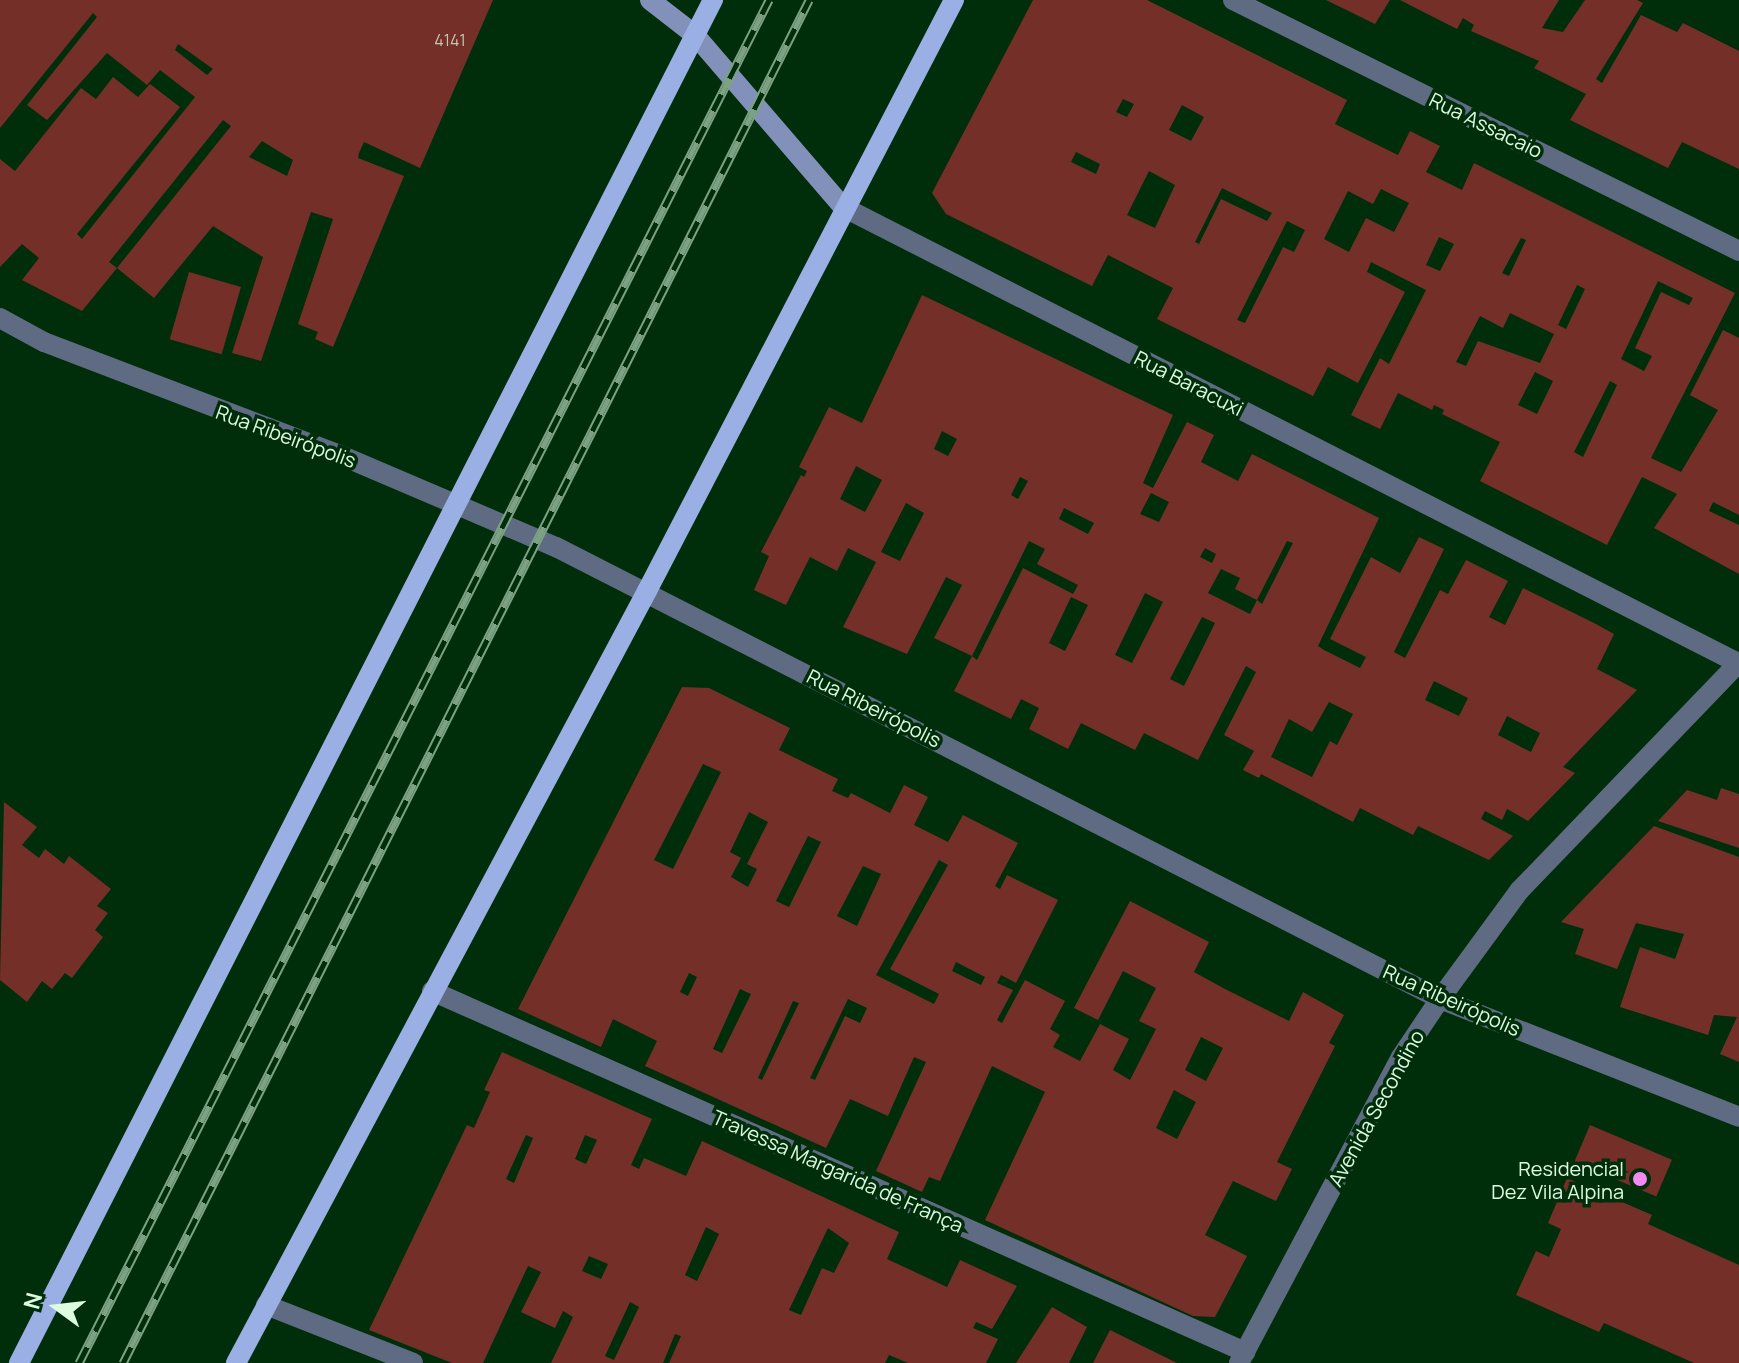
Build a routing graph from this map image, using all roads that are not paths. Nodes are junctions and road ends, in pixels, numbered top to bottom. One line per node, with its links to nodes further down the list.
1 (650, 0): 5 (street, Rua Baracuxi)
2 (713, 0): 5 (main road)
3 (954, 0): 6 (main road)
4 (1233, 0): 7 (street, Rua Assacaio)
5 (695, 35): 6 (street, Rua Baracuxi); 9 (main road)
6 (843, 207): 10 (main road); 11 (street, Rua Baracuxi)
7 (1739, 251)
8 (0, 318): 9 (street, Rua Ribeirópolis)
9 (460, 504): 10 (street, Rua Ribeirópolis); 17 (main road)
10 (647, 591): 12 (main road); 13 (street, Rua Ribeirópolis)
11 (1738, 663): 13 (street, Avenida Secondino)
12 (432, 991): 15 (main road); 16 (street, Travessa Margarida de França)
13 (1440, 999): 14 (street, Rua Ribeirópolis); 16 (street, Avenida Secondino)
14 (1739, 1117)
15 (266, 1305): 18 (main road); 19 (street)
16 (1242, 1357)
17 (19, 1363)
18 (236, 1363)
19 (413, 1363)

